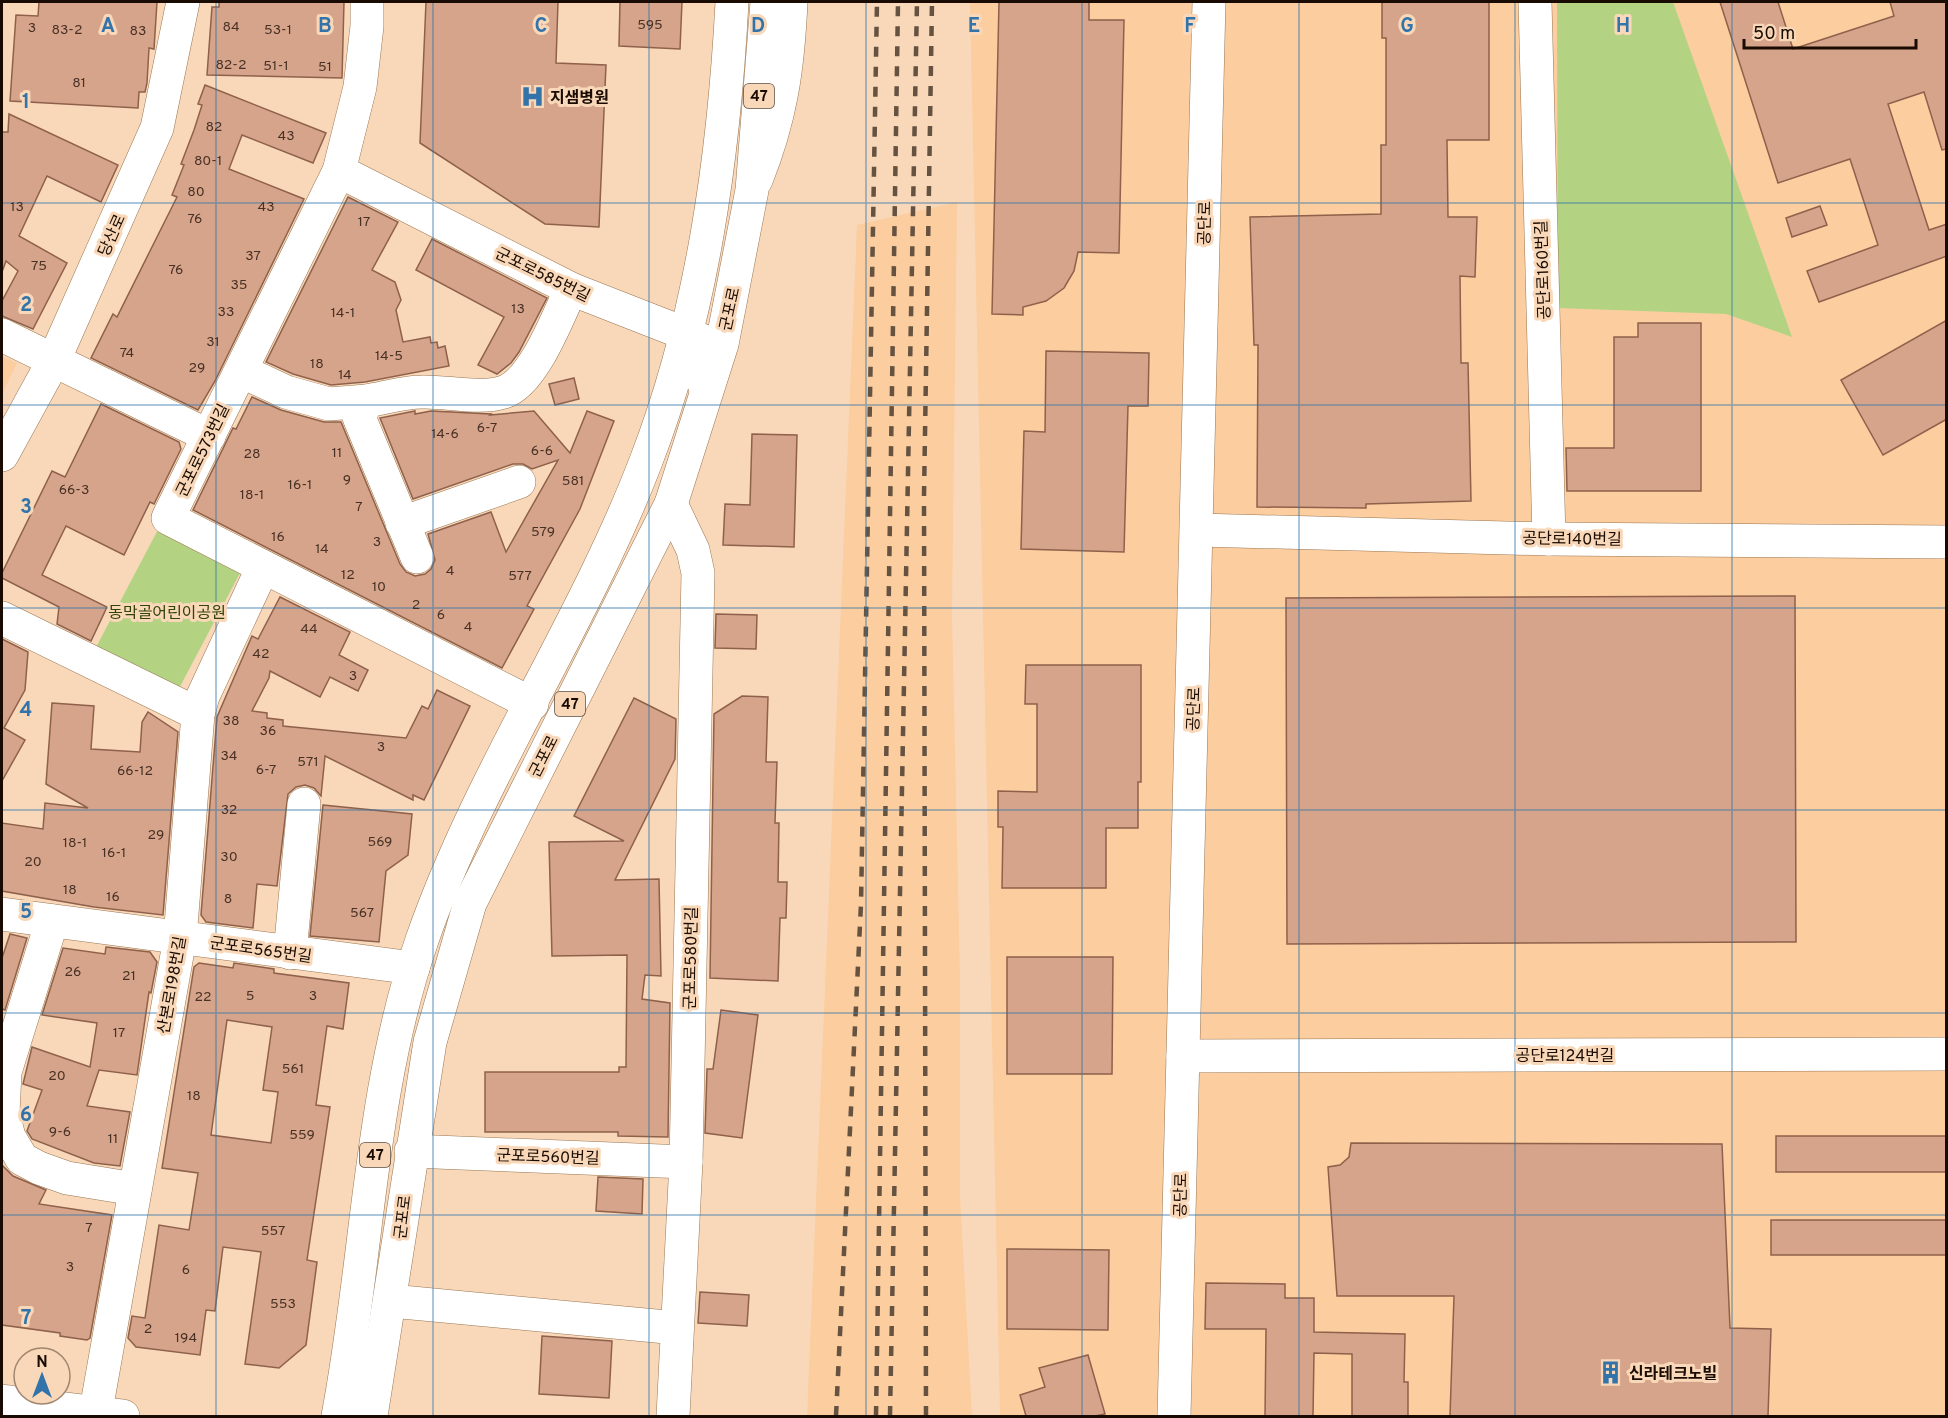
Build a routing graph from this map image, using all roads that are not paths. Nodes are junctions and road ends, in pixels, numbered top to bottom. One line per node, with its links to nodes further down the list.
1 (183, 2): 13 (street, 당산로)
2 (367, 2): 8 (street, 군포로573번길)
3 (732, 2): 12 (street, 군포로 / 47)
4 (767, 2): 9 (street, 군포로 / 47)
5 (791, 2): 9 (street)
6 (1209, 2): 22 (street, 공단로)
7 (1535, 2): 23 (street, 공단로160번길)
8 (339, 171): 10 (street, 군포로585번길); 14 (street, 군포로573번길)
9 (752, 190): 15 (street, 군포로 / 47)
10 (572, 290): 12 (street, 군포로585번길); 16 (street)
11 (2, 335): 13 (street)
12 (686, 335): 15 (street, 군포로585번길); 28 (street, 군포로 / 47)
13 (54, 360): 17 (street); 18 (street, 당산로)
14 (240, 371): 16 (street); 17 (street, 군포로573번길)
15 (707, 392): 20 (street, 군포로 / 47)
16 (367, 401): 21 (street)
17 (209, 436): 26 (street, 군포로573번길)
18 (2, 455)
19 (519, 482): 21 (street)
20 (671, 504): 32 (street, 군포로 / 47); 42 (street, 군포로580번길)
21 (402, 523): 25 (street)
22 (1198, 530): 23 (street, 공단로140번길); 39 (street, 공단로)
23 (1549, 538): 24 (street, 공단로140번길)
24 (1947, 542)
25 (417, 557)
26 (263, 567): 28 (street, 군포로573번길); 29 (street, 산본로198번길)
27 (2, 618): 29 (street)
28 (532, 704): 31 (street, 군포로 / 47)
29 (198, 714): 35 (street, 산본로198번길)
30 (304, 804): 36 (street)
31 (469, 823): 32 (street); 37 (street, 군포로 / 47)
32 (470, 903): 41 (street, 군포로 / 47)
33 (2, 914): 34 (street, 군포로565번길)
34 (52, 921): 35 (street, 군포로565번길); 40 (street)
35 (180, 938): 36 (street, 군포로565번길); 43 (street, 산본로198번길)
36 (290, 953): 37 (street, 군포로565번길)
37 (413, 968): 48 (street, 군포로 / 47)
38 (1947, 1054): 39 (street, 공단로124번길)
39 (1183, 1056): 51 (street, 공단로)
40 (6, 1144): 43 (street)
41 (411, 1151): 42 (street, 군포로560번길); 44 (street, 군포로 / 47)
42 (686, 1162): 45 (street, 군포로580번길)
43 (135, 1189): 47 (street, 산본로198번길)
44 (391, 1301): 45 (street); 49 (street, 군포로 / 47)
45 (677, 1328): 50 (street, 군포로580번길)
46 (2, 1401): 47 (street)
47 (104, 1415)
48 (338, 1416)
49 (371, 1416)
50 (673, 1416)
51 (1174, 1416)

